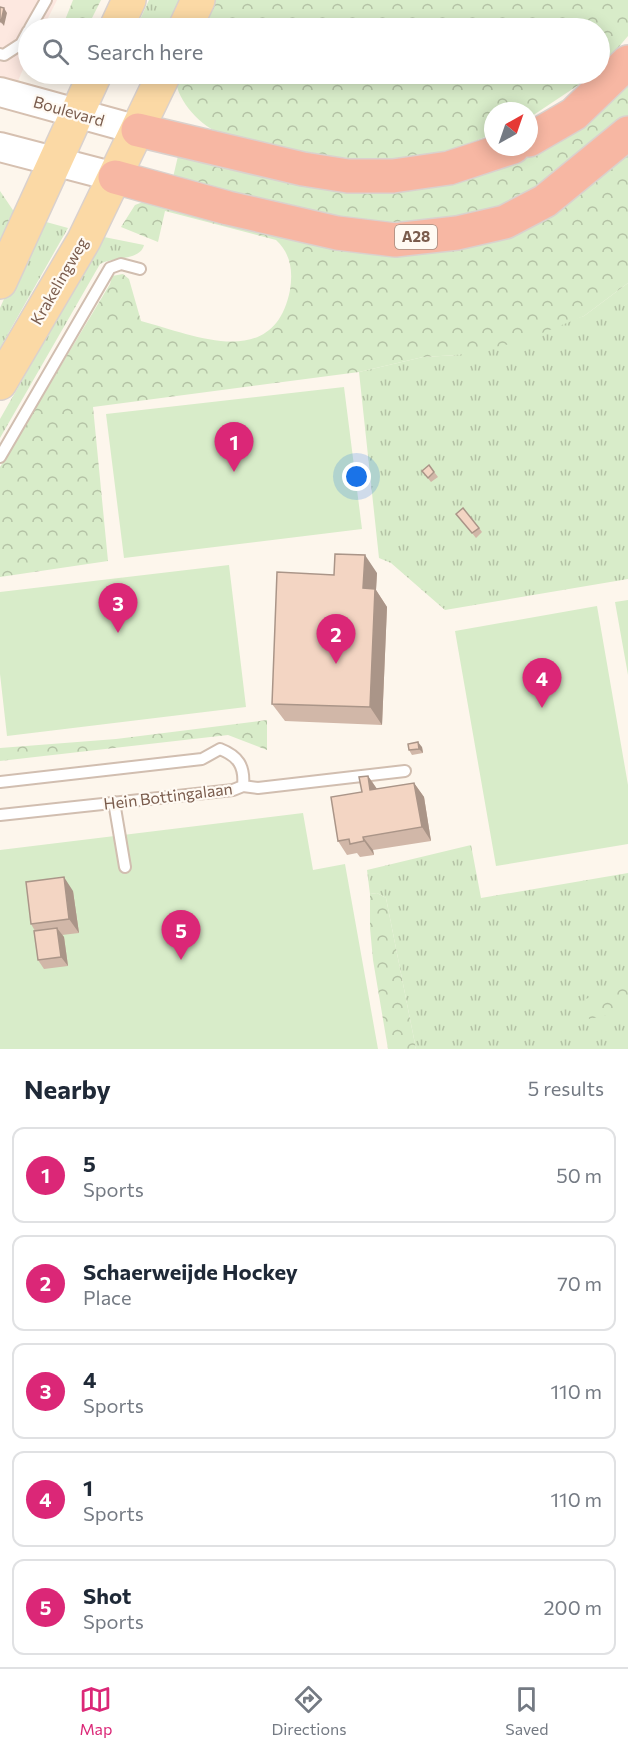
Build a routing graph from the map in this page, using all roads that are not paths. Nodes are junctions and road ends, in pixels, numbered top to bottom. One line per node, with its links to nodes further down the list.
1 (46, 0): 4 (lane)
2 (129, 0): 5 (main road)
3 (198, 0): 6 (main road)
4 (36, 18)
5 (121, 18)
6 (189, 18)
7 (18, 46): 8 (lane)
8 (0, 54)
9 (628, 62): 10 (highway)
10 (610, 79)
11 (90, 84): 15 (main road)
12 (159, 84): 16 (main road, Krakelingweg)
13 (605, 84): 18 (highway)
14 (0, 92): 15 (main road, Boulevard)
15 (76, 115): 16 (main road, Boulevard); 21 (main road)
16 (138, 130): 20 (highway); 22 (main road, Krakelingweg)
17 (628, 133): 22 (highway, A28)
18 (538, 135)
19 (0, 147): 21 (main road)
20 (486, 156)
21 (55, 161): 22 (main road); 24 (main road)
22 (115, 177): 25 (main road, Krakelingweg)
23 (140, 269): 26 (lane)
24 (0, 282)
25 (0, 383)
26 (0, 457)
27 (405, 771): 29 (lane)
28 (0, 782): 29 (lane, Hein Bottingalaan)
29 (243, 786): 30 (lane, Hein Bottingalaan)
30 (114, 802): 31 (lane, Hein Bottingalaan); 32 (lane)
31 (0, 815)
32 (125, 867)

